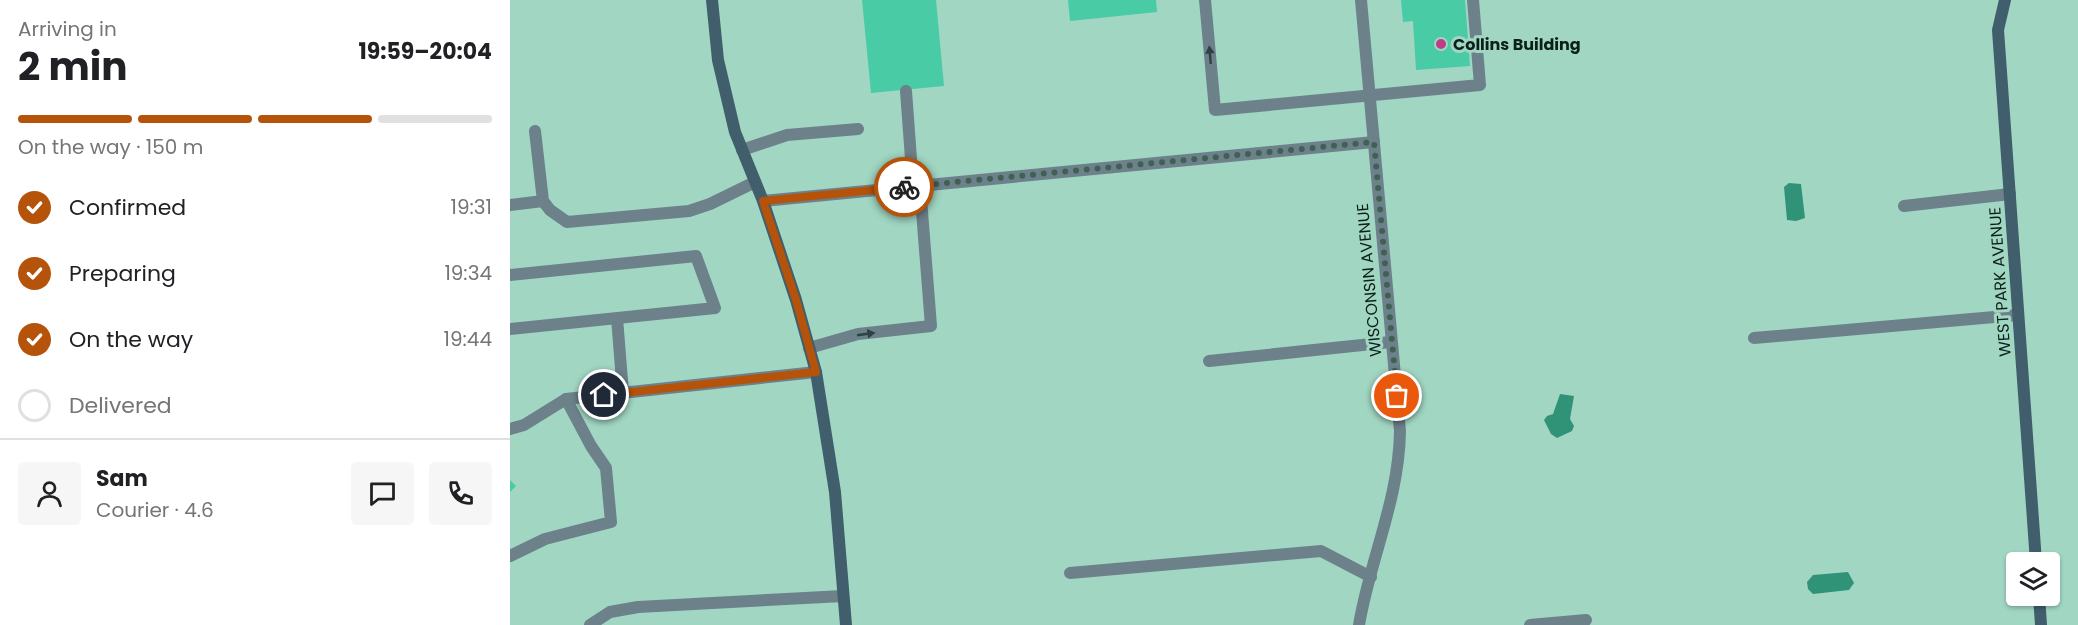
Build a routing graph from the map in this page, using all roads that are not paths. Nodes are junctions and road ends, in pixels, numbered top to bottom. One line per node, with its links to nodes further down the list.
1 (712, 0): 11 (street)
2 (1205, 0): 7 (street, one-way to 2)
3 (1361, 0): 7 (street, WISCONSIN AVENUE)
4 (1473, 0): 7 (street)
5 (2006, 0): 14 (street, WEST PARK AVENUE)
6 (906, 92): 13 (street)
7 (1369, 95): 10 (street, WISCONSIN AVENUE)
8 (858, 129): 11 (street)
9 (535, 131): 15 (street)
10 (1374, 142): 13 (street); 24 (street, WISCONSIN AVENUE)
11 (742, 150): 12 (street)
12 (755, 182): 15 (street); 16 (street)
13 (916, 186): 16 (street); 25 (street, one-way to 13)
14 (2010, 194): 18 (street); 20 (street, WEST PARK AVENUE)
15 (543, 201): 17 (street)
16 (763, 201): 25 (street)
17 (510, 205)
18 (1904, 206)
19 (510, 275): 21 (street)
20 (2017, 315): 23 (street); 31 (street, WEST PARK AVENUE)
21 (617, 318): 22 (street); 28 (street)
22 (510, 329)
23 (1754, 338)
24 (1391, 342): 26 (street); 34 (street, WISCONSIN AVENUE)
25 (809, 348): 27 (street)
26 (1209, 361)
27 (816, 372): 28 (street); 35 (street)
28 (623, 393): 29 (street)
29 (566, 399): 30 (street); 32 (street)
30 (510, 429)
31 (2035, 552)
32 (510, 556)
33 (1070, 573): 34 (street)
34 (1371, 577): 40 (street, WISCONSIN AVENUE)
35 (843, 596): 38 (street); 39 (street)
36 (2040, 606): 42 (street)
37 (1586, 620): 41 (street)
38 (590, 625)
39 (846, 625)
40 (1359, 625)
41 (1530, 625)
42 (2041, 625)

